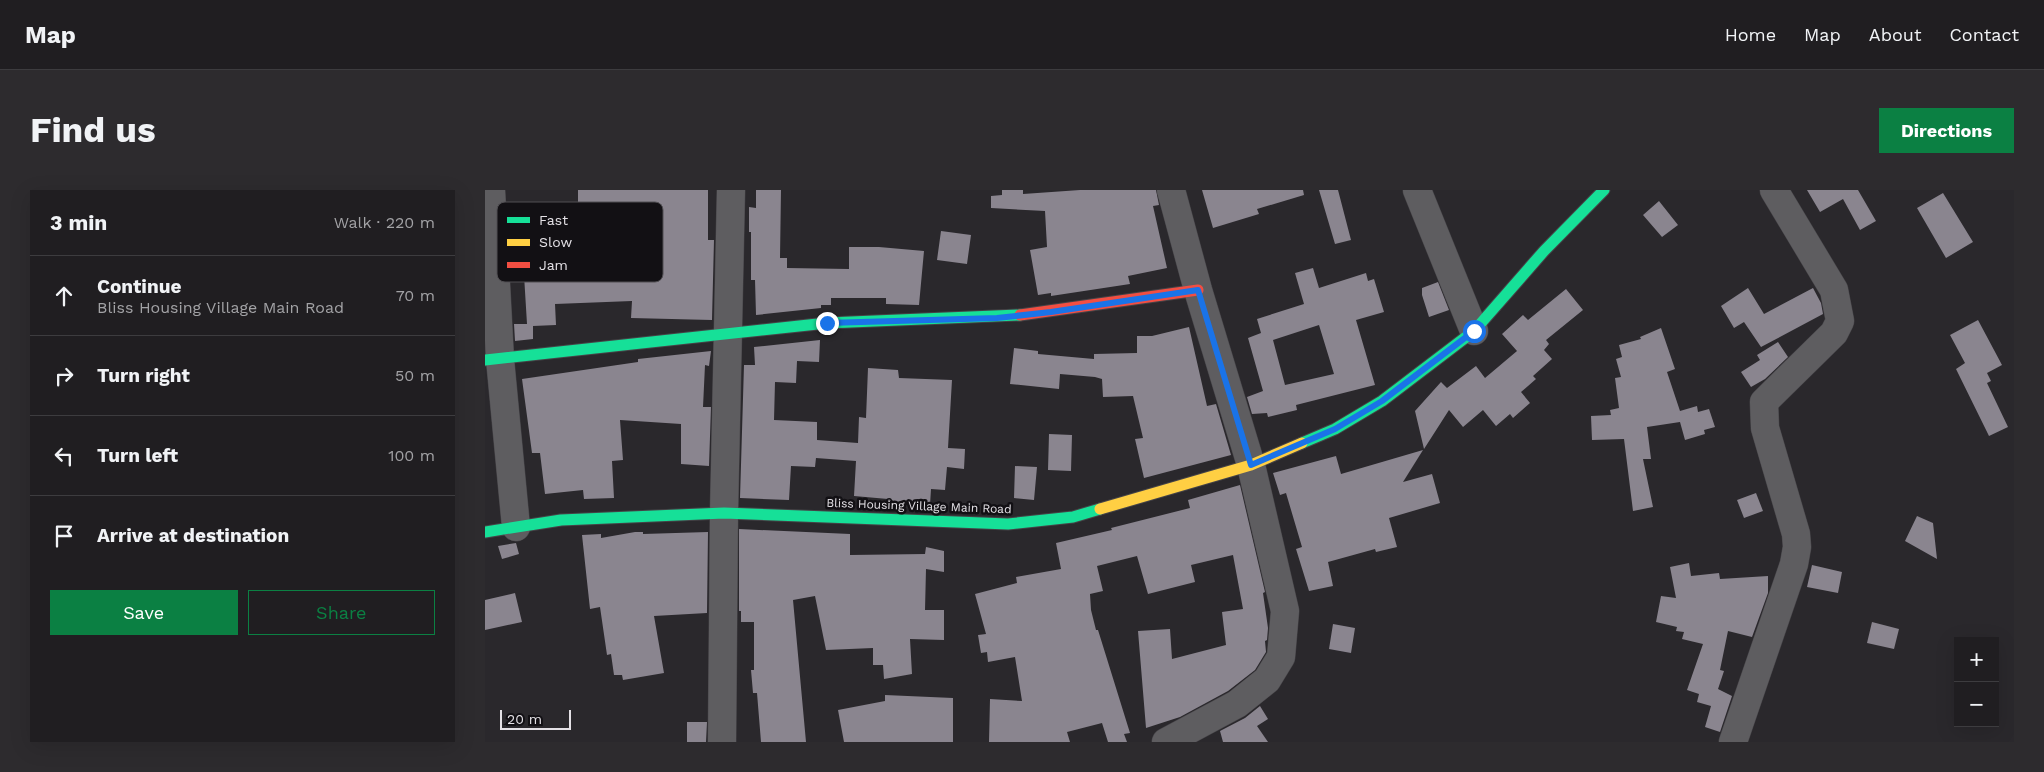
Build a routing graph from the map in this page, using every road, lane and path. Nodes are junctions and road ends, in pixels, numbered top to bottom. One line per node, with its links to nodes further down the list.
1 (491, 190): 10 (street)
2 (731, 190): 9 (street)
3 (1171, 190): 7 (street)
4 (1417, 190): 8 (street)
5 (1604, 190): 8 (street, Bliss Housing Village Main Road)
6 (1774, 190): 17 (street)
7 (1198, 290): 9 (street); 11 (street)
8 (1474, 331): 11 (street, Bliss Housing Village Main Road)
9 (727, 334): 10 (street); 12 (street)
10 (492, 359): 13 (street)
11 (1251, 465): 12 (street, Bliss Housing Village Main Road); 16 (street)
12 (724, 513): 13 (street, Bliss Housing Village Main Road); 15 (street)
13 (516, 527): 14 (street, Bliss Housing Village Main Road)
14 (485, 532)
15 (722, 742)
16 (1166, 742)
17 (1733, 742)

